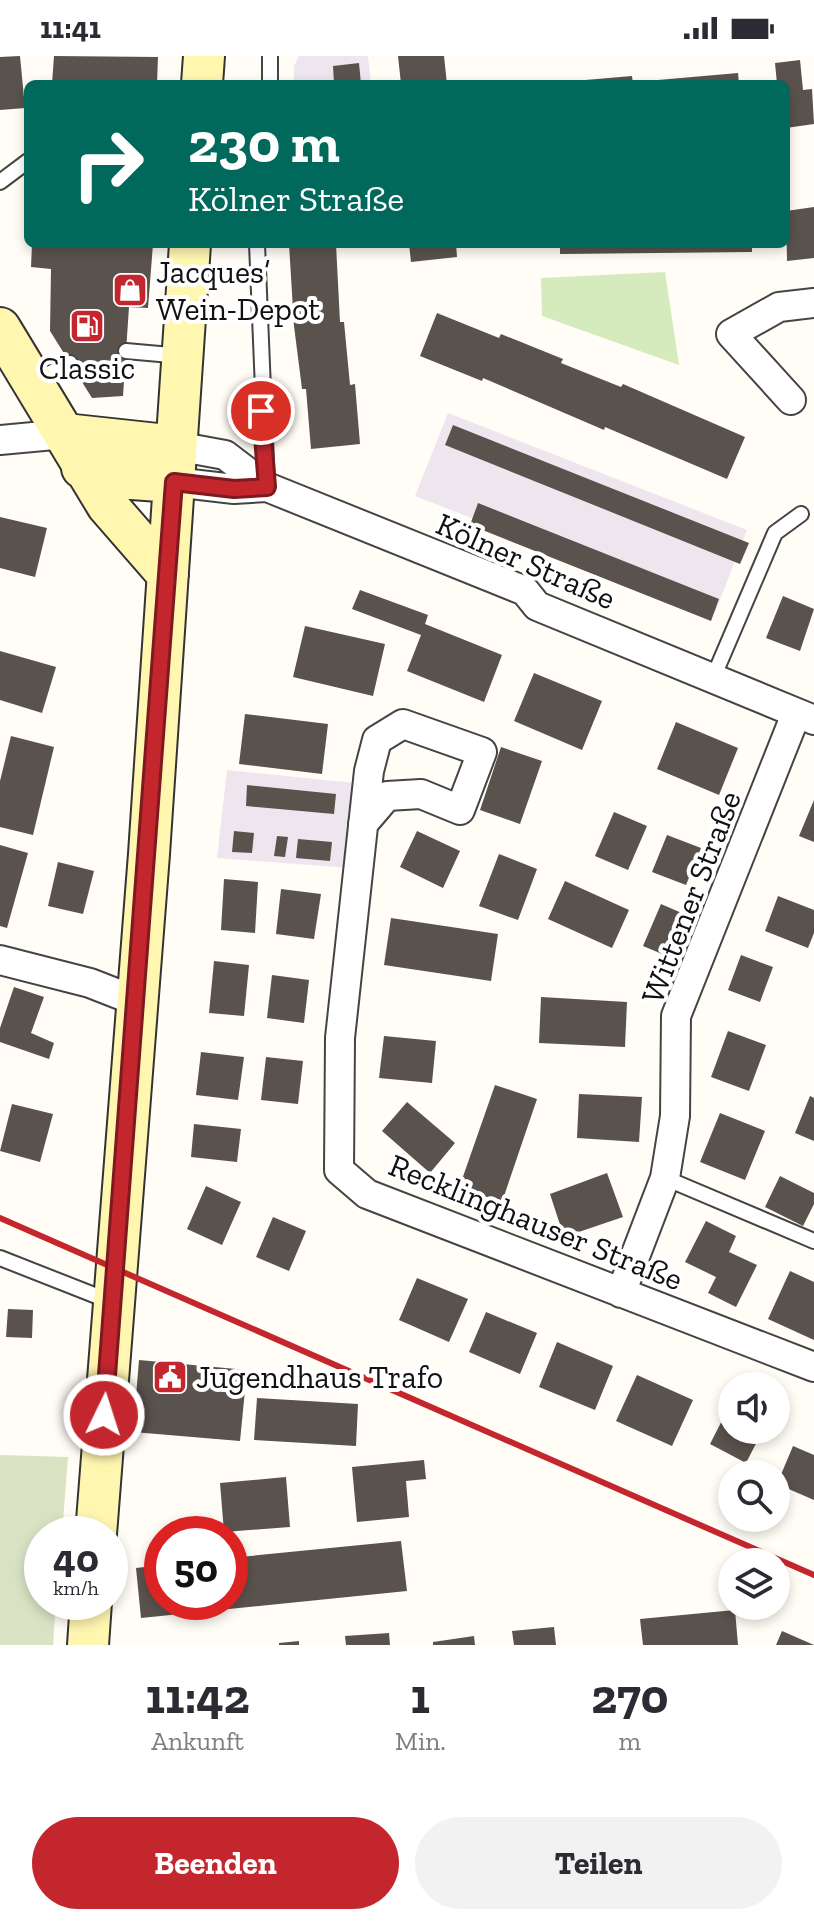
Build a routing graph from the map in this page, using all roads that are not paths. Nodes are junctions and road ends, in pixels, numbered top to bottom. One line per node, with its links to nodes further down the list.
1 (204, 56): 3 (main road)
2 (270, 56): 4 (lane)
3 (202, 80)
4 (270, 80)
5 (24, 164): 6 (lane)
6 (0, 182)
7 (190, 248): 12 (main road)
8 (257, 248): 19 (lane)
9 (814, 303): 15 (street)
10 (0, 328): 14 (main road)
11 (126, 351): 12 (lane)
12 (182, 356): 18 (main road)
13 (70, 363): 14 (lane)
14 (32, 383): 17 (main road)
15 (791, 400)
16 (0, 440): 17 (street)
17 (73, 451): 18 (main road); 21 (main road)
18 (175, 464): 19 (street, Kölner Straße); 21 (main road)
19 (267, 487): 22 (street, Kölner Straße)
20 (801, 514): 22 (lane)
21 (168, 575): 26 (main road)
22 (713, 678): 23 (street, Kölner Straße)
23 (805, 717): 27 (street, Wittener Straße)
24 (363, 824): 24 (street, Recklinghauser Straße); 30 (street, Recklinghauser Straße)
25 (0, 960): 26 (street)
26 (136, 1001): 31 (main road)
27 (665, 1178): 28 (lane); 30 (street, Wittener Straße)
28 (814, 1241)
29 (0, 1258): 31 (lane)
30 (621, 1293): 32 (street, Recklinghauser Straße)
31 (112, 1302): 33 (main road)
32 (814, 1367)
33 (97, 1516)
34 (90, 1620): 35 (main road)
35 (88, 1645)

